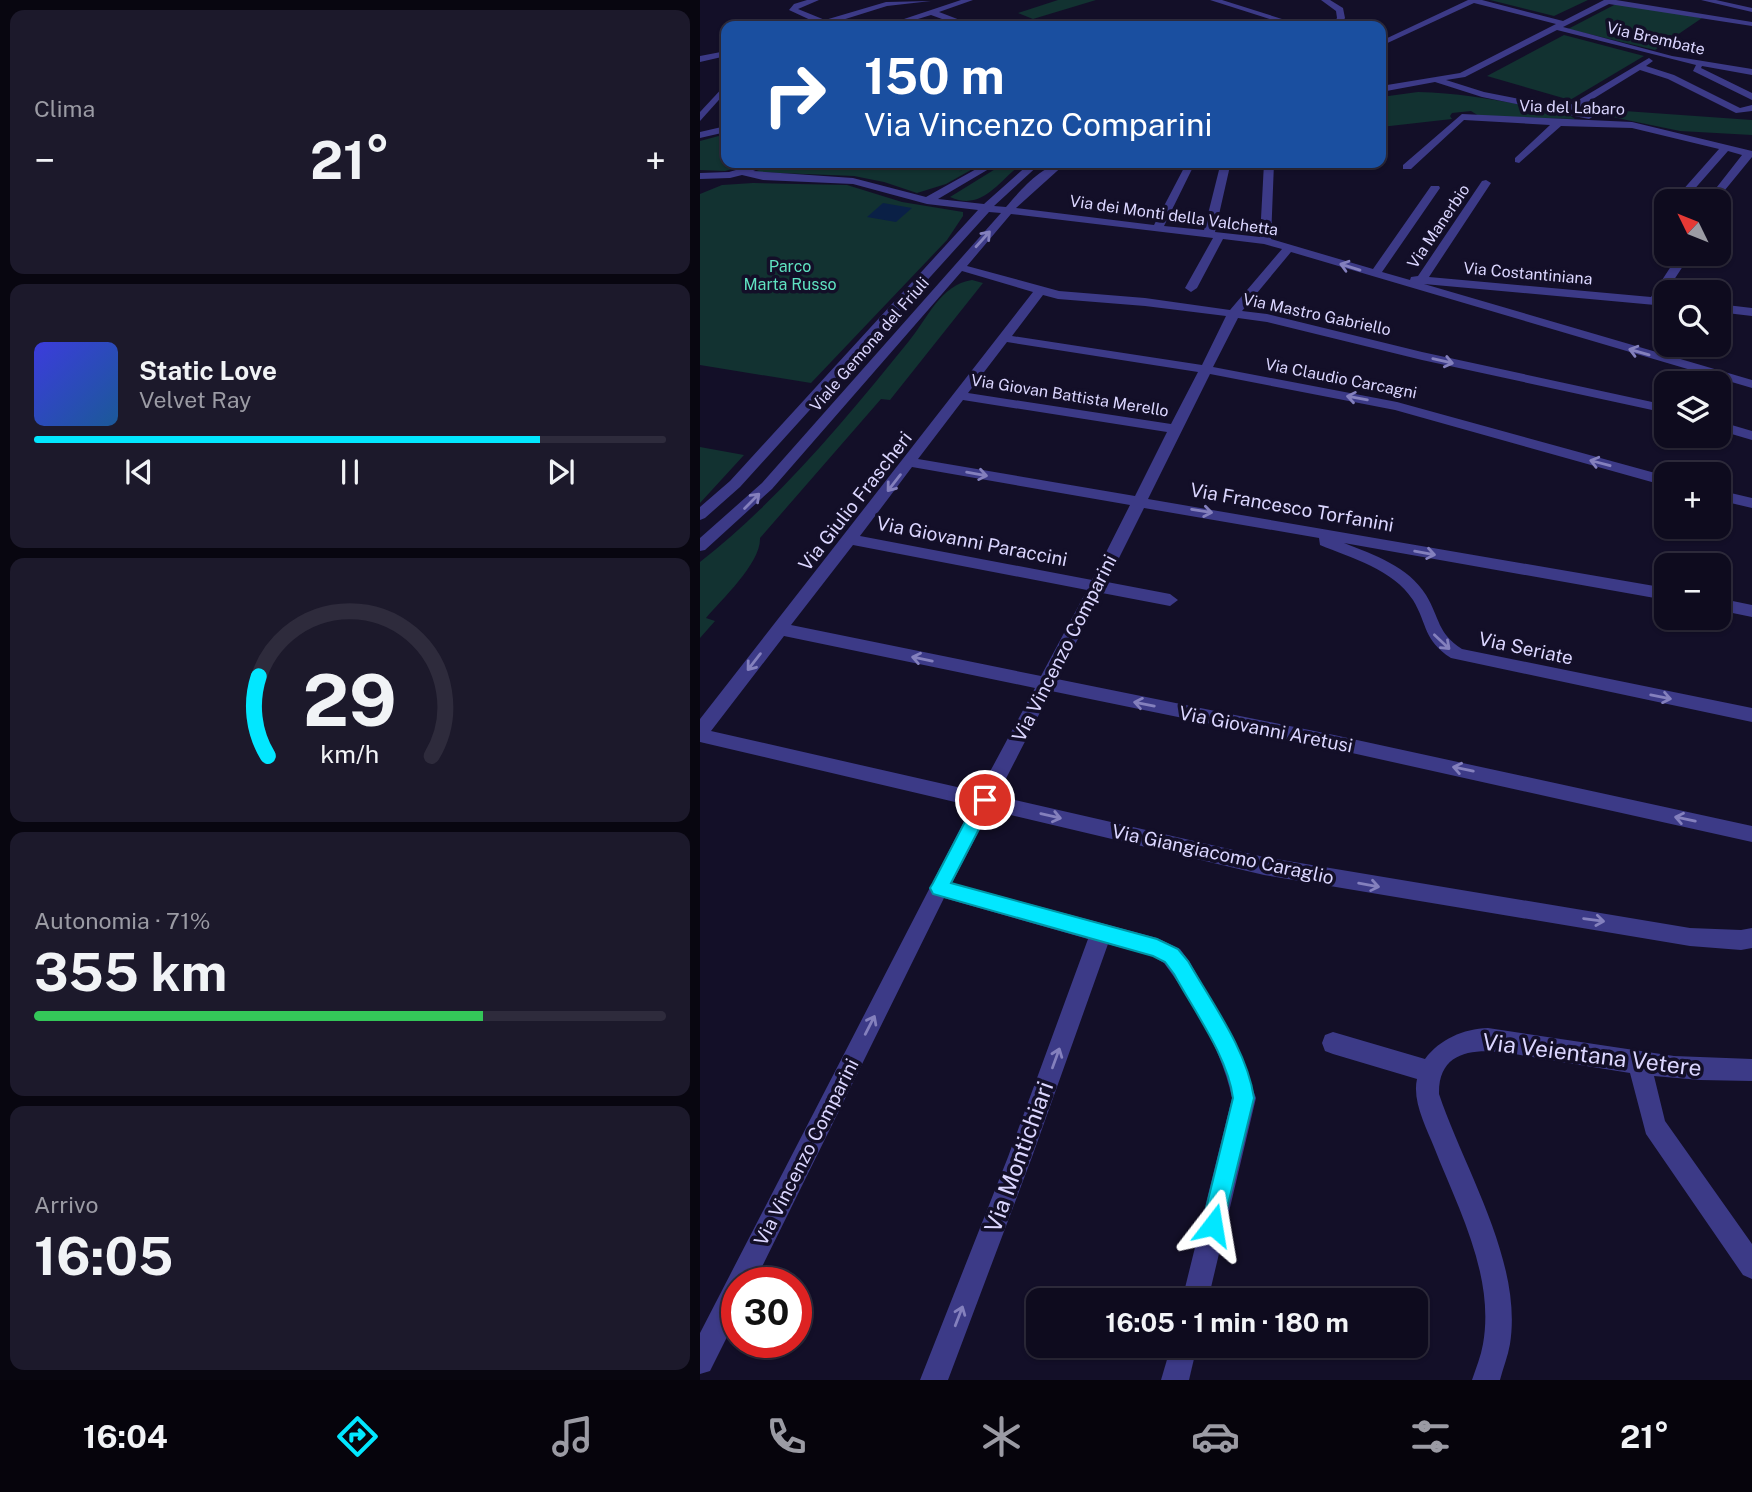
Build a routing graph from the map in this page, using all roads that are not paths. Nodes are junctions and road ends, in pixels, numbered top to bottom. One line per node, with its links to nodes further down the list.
1 (815, 0): 15 (street)
2 (961, 0): 10 (street)
3 (969, 0): 10 (street)
4 (1214, 0): 20 (street)
5 (1325, 0): 21 (street)
6 (1473, 0): 23 (street, Via Brembate); 24 (street)
7 (1705, 0): 13 (street)
8 (929, 1): 11 (street); 12 (street)
9 (1611, 1): 22 (street); 23 (street)
10 (949, 6): 14 (street)
11 (875, 8): 12 (street); 16 (street)
12 (899, 9): 17 (street)
13 (1752, 10)
14 (930, 12): 18 (street); 19 (street)
15 (820, 21)
16 (832, 21)
17 (862, 21)
18 (902, 21)
19 (954, 21)
20 (1283, 21)
21 (1340, 21)
22 (1752, 24)
23 (1558, 25): 25 (street, Via Brembate); 31 (street)
24 (1386, 42)
25 (1657, 54): 28 (street, Via Brembate); 29 (street)
26 (721, 55): 27 (street)
27 (700, 59)
28 (1703, 64): 30 (street, Via Brembate); 34 (street)
29 (1640, 66): 35 (street); 36 (street)
30 (1752, 72)
31 (1439, 81): 32 (street); 36 (street)
32 (1386, 88)
33 (721, 93): 37 (street)
34 (1752, 97)
35 (1752, 108)
36 (1567, 111): 39 (street)
37 (700, 118)
38 (1558, 122): 39 (street, Via del Labaro); 44 (street); 45 (street, Via del Labaro)
39 (1632, 125): 42 (street, Via del Labaro)
40 (721, 131): 41 (street)
41 (700, 135)
42 (1724, 149): 43 (street, Via del Labaro); 59 (street)
43 (1750, 154): 60 (street)
44 (1519, 160)
45 (1407, 167)
46 (756, 168): 53 (street)
47 (985, 168): 61 (street)
48 (1030, 168): 62 (street, Viale Gemona del Friuli)
49 (1054, 168): 63 (street, Viale Gemona del Friuli)
50 (1189, 168): 64 (street)
51 (1225, 168): 65 (street)
52 (1269, 168): 66 (street)
53 (744, 172): 54 (street); 61 (street, Via dei Monti della Valchetta)
54 (730, 175): 55 (street); 57 (street)
55 (700, 176)
56 (1486, 183): 70 (street, Via Manerbio)
57 (700, 186)
58 (1435, 188): 69 (street)
59 (1689, 189)
60 (1721, 189)
61 (927, 201): 62 (street, Via dei Monti della Valchetta)
62 (987, 208): 63 (street, Via dei Monti della Valchetta); 74 (street, Viale Gemona del Friuli)
63 (1009, 210): 64 (street, Via dei Monti della Valchetta); 68 (street, Viale Gemona del Friuli, one-way to 63)
64 (1158, 228): 65 (street, Via dei Monti della Valchetta)
65 (1214, 234): 66 (street, Via dei Monti della Valchetta); 71 (street)
66 (1265, 241): 67 (street, Via dei Monti della Valchetta)
67 (1289, 248): 69 (street, Via dei Monti della Valchetta, one-way to 67); 78 (street, Via Vincenzo Comparini)
68 (959, 267): 72 (street, Via Mastro Gabriello); 76 (street, Viale Gemona del Friuli)
69 (1380, 276): 70 (street, Via dei Monti della Valchetta)
70 (1418, 283): 73 (street, Via Costantiniana); 83 (street, Via dei Monti della Valchetta, one-way to 70)
71 (1191, 288)
72 (1039, 292): 78 (street, Via Mastro Gabriello); 81 (street, Via Giulio Frascheri)
73 (1654, 301)
74 (896, 307): 76 (street); 79 (street, Viale Gemona del Friuli)
75 (1731, 310): 77 (street)
76 (921, 311): 80 (street, Viale Gemona del Friuli)
77 (1752, 312)
78 (1234, 313): 82 (street, Via Vincenzo Comparini); 85 (street, Via Mastro Gabriello, one-way to 85)
79 (878, 326): 80 (street); 94 (street, Viale Gemona del Friuli)
80 (904, 330): 97 (street, Viale Gemona del Friuli, one-way to 80)
81 (1003, 338): 82 (street, Via Claudio Carcagni); 84 (street, Via Giulio Frascheri)
82 (1204, 369): 86 (street, Via Vincenzo Comparini); 90 (street, Via Claudio Carcagni, one-way to 82)
83 (1752, 384)
84 (960, 396): 86 (street, Via Giovan Battista Merello); 89 (street, Via Giulio Frascheri)
85 (1654, 406)
86 (1175, 429): 92 (street, Via Vincenzo Comparini)
87 (1731, 429): 88 (street)
88 (1752, 436)
89 (910, 462): 92 (street, Via Francesco Torfanini, one-way to 92); 96 (street, Via Giulio Frascheri, one-way to 96)
90 (1654, 478)
91 (1731, 498): 93 (street)
92 (1139, 502): 95 (street, Via Francesco Torfanini, one-way to 95); 98 (street, Via Vincenzo Comparini)
93 (1752, 503)
94 (700, 515)
95 (1300, 530): 99 (street, Via Francesco Torfanini, one-way to 99); 105 (street, Via Seriate, one-way to 105)
96 (850, 539): 98 (street, Via Giovanni Paraccini); 103 (street, Via Giulio Frascheri)
97 (700, 546)
98 (1097, 586): 100 (street, Via Giovanni Paraccini); 104 (street, Via Vincenzo Comparini)
99 (1654, 592)
100 (1170, 600)
101 (1731, 607): 102 (street)
102 (1752, 611)
103 (780, 629): 104 (street, Via Giovanni Aretusi, one-way to 103); 106 (street, Via Giulio Frascheri, one-way to 106)
104 (1045, 684): 107 (street, Via Vincenzo Comparini); 108 (street, Via Giovanni Aretusi, one-way to 104)
105 (1752, 715)
106 (700, 733): 107 (street, Via Giangiacomo Caraglio)
107 (985, 800): 109 (street, Via Vincenzo Comparini); 111 (street, Via Giangiacomo Caraglio, one-way to 111)
108 (1752, 834)
109 (939, 888): 110 (street); 117 (street, Via Vincenzo Comparini, one-way to 109)
110 (1101, 933): 118 (street); 122 (street, Via Montichiari, one-way to 110)
111 (1752, 938)
112 (1333, 1043): 115 (street)
113 (1639, 1062): 114 (street, Via Veientana Vetere); 115 (street, Via Veientana Vetere); 116 (street)
114 (1752, 1070)
115 (1429, 1072): 124 (street)
116 (1752, 1266)
117 (748, 1267)
118 (1198, 1288)
119 (721, 1320): 121 (street)
120 (1181, 1358): 123 (street)
121 (700, 1361)
122 (934, 1380)
123 (1175, 1380)
124 (1486, 1380)

